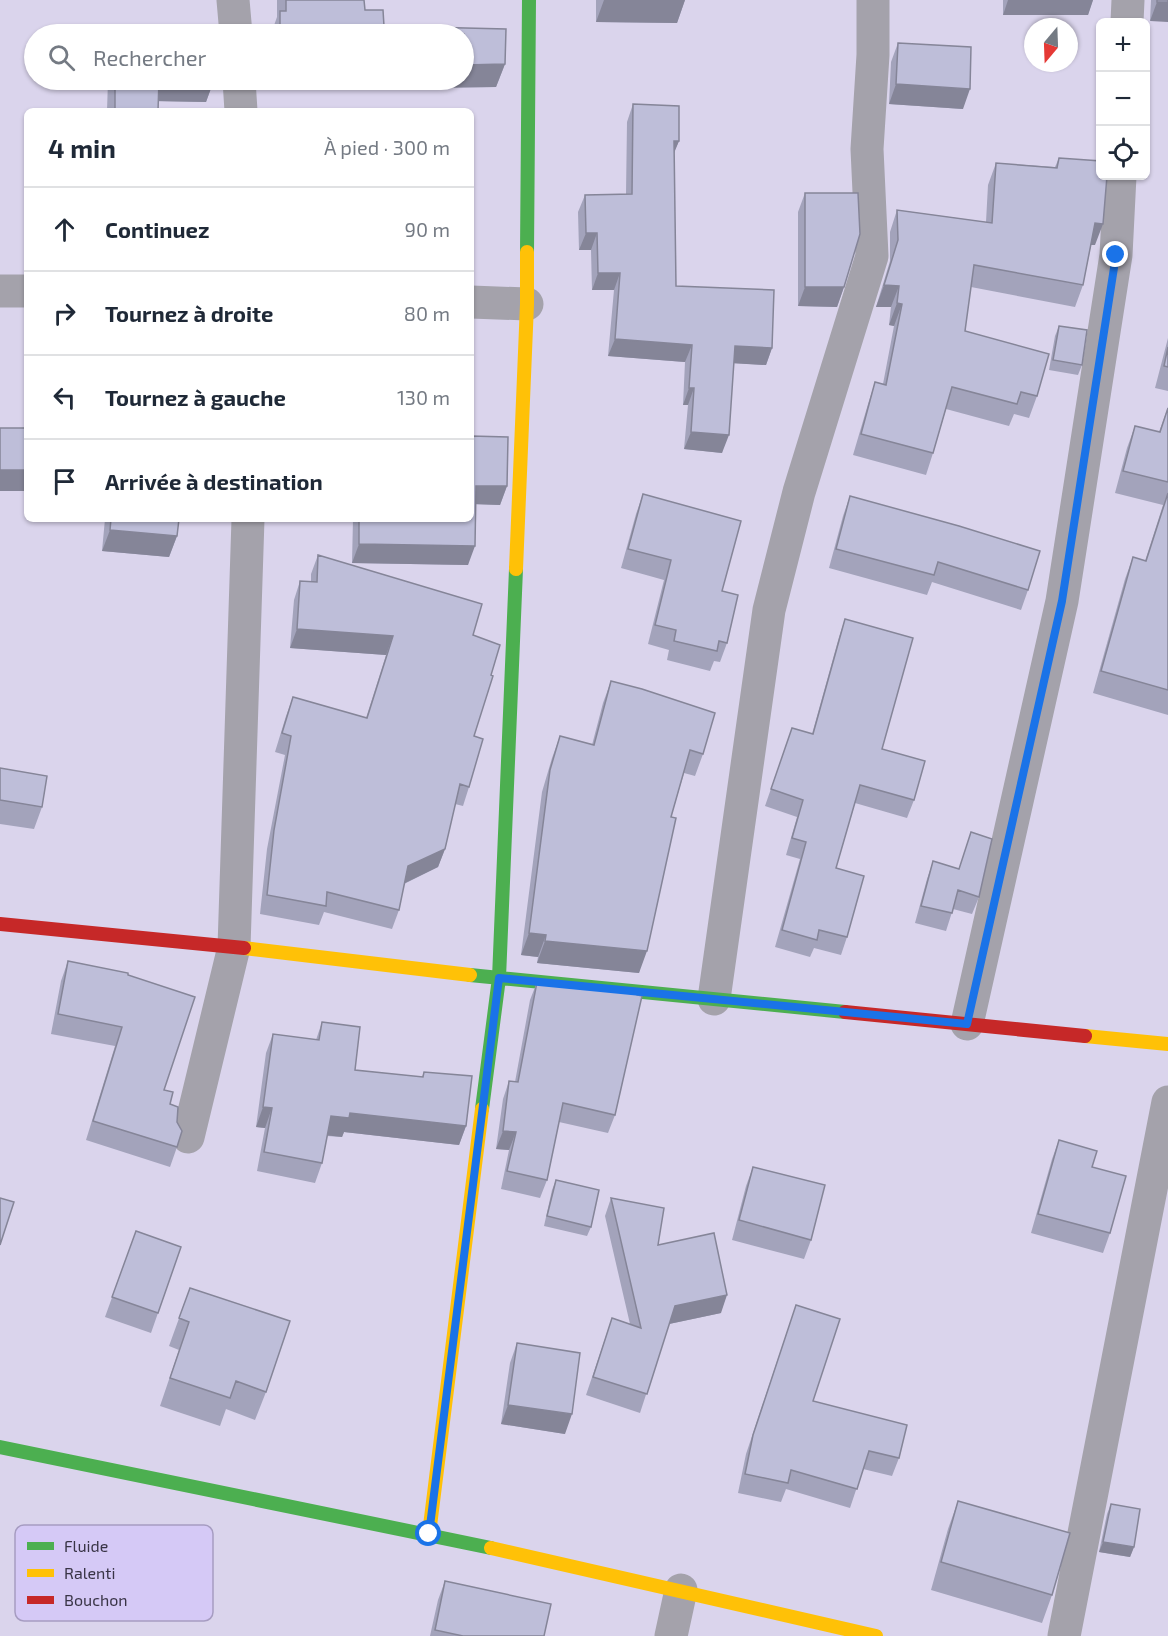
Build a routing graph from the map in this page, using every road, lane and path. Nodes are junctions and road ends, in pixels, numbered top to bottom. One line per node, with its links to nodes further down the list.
1 (233, 0): 6 (street)
2 (529, 0): 13 (main road)
3 (873, 0): 18 (street)
4 (1128, 0): 5 (street)
5 (1127, 18)
6 (235, 24)
7 (240, 90): 8 (street)
8 (241, 108)
9 (1120, 180): 19 (street)
10 (0, 291): 11 (street)
11 (24, 291)
12 (474, 302): 13 (street)
13 (526, 304): 17 (main road)
14 (248, 522): 16 (street)
15 (0, 924): 16 (main road)
16 (234, 947): 17 (main road); 22 (street)
17 (499, 978): 18 (main road); 24 (main road)
18 (714, 999): 19 (main road)
19 (967, 1024): 20 (main road)
20 (1168, 1044)
21 (1168, 1102): 28 (street)
22 (188, 1137)
23 (0, 1447): 24 (main road)
24 (429, 1534): 25 (main road)
25 (681, 1590): 26 (street); 27 (main road)
26 (671, 1636)
27 (876, 1636)
28 (1064, 1636)

